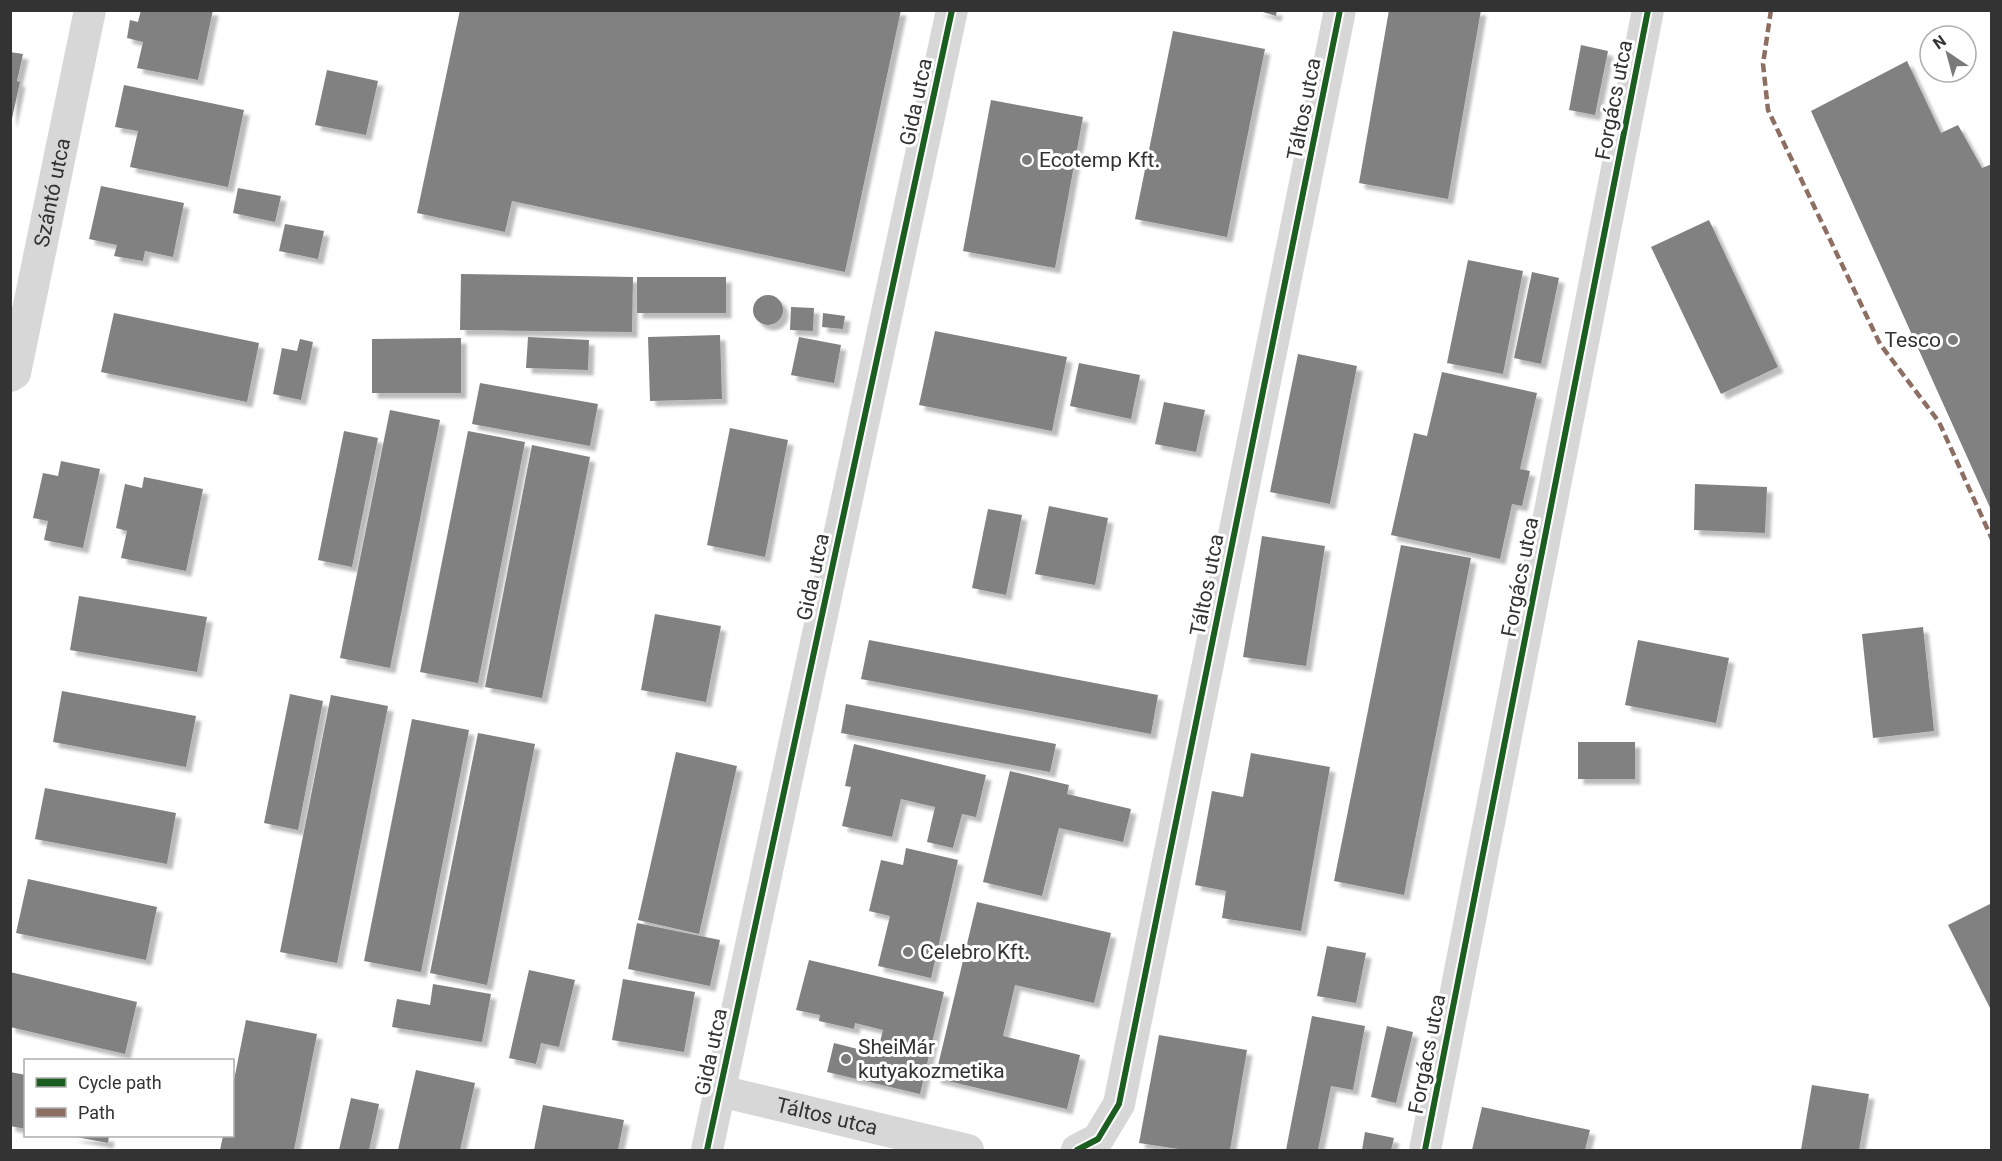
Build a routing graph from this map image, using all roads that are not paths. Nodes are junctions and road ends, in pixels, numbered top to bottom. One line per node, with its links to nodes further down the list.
1 (90, 10): 5 (street, Szántó utca)
2 (952, 10): 6 (street, Gida utca)
3 (1340, 10): 9 (street, Táltos utca)
4 (1648, 10): 10 (street, Forgács utca)
5 (13, 374)
6 (720, 1091): 7 (street, Gida utca); 8 (street, Táltos utca)
7 (707, 1150)
8 (968, 1150)
9 (1077, 1150)
10 (1425, 1150)

